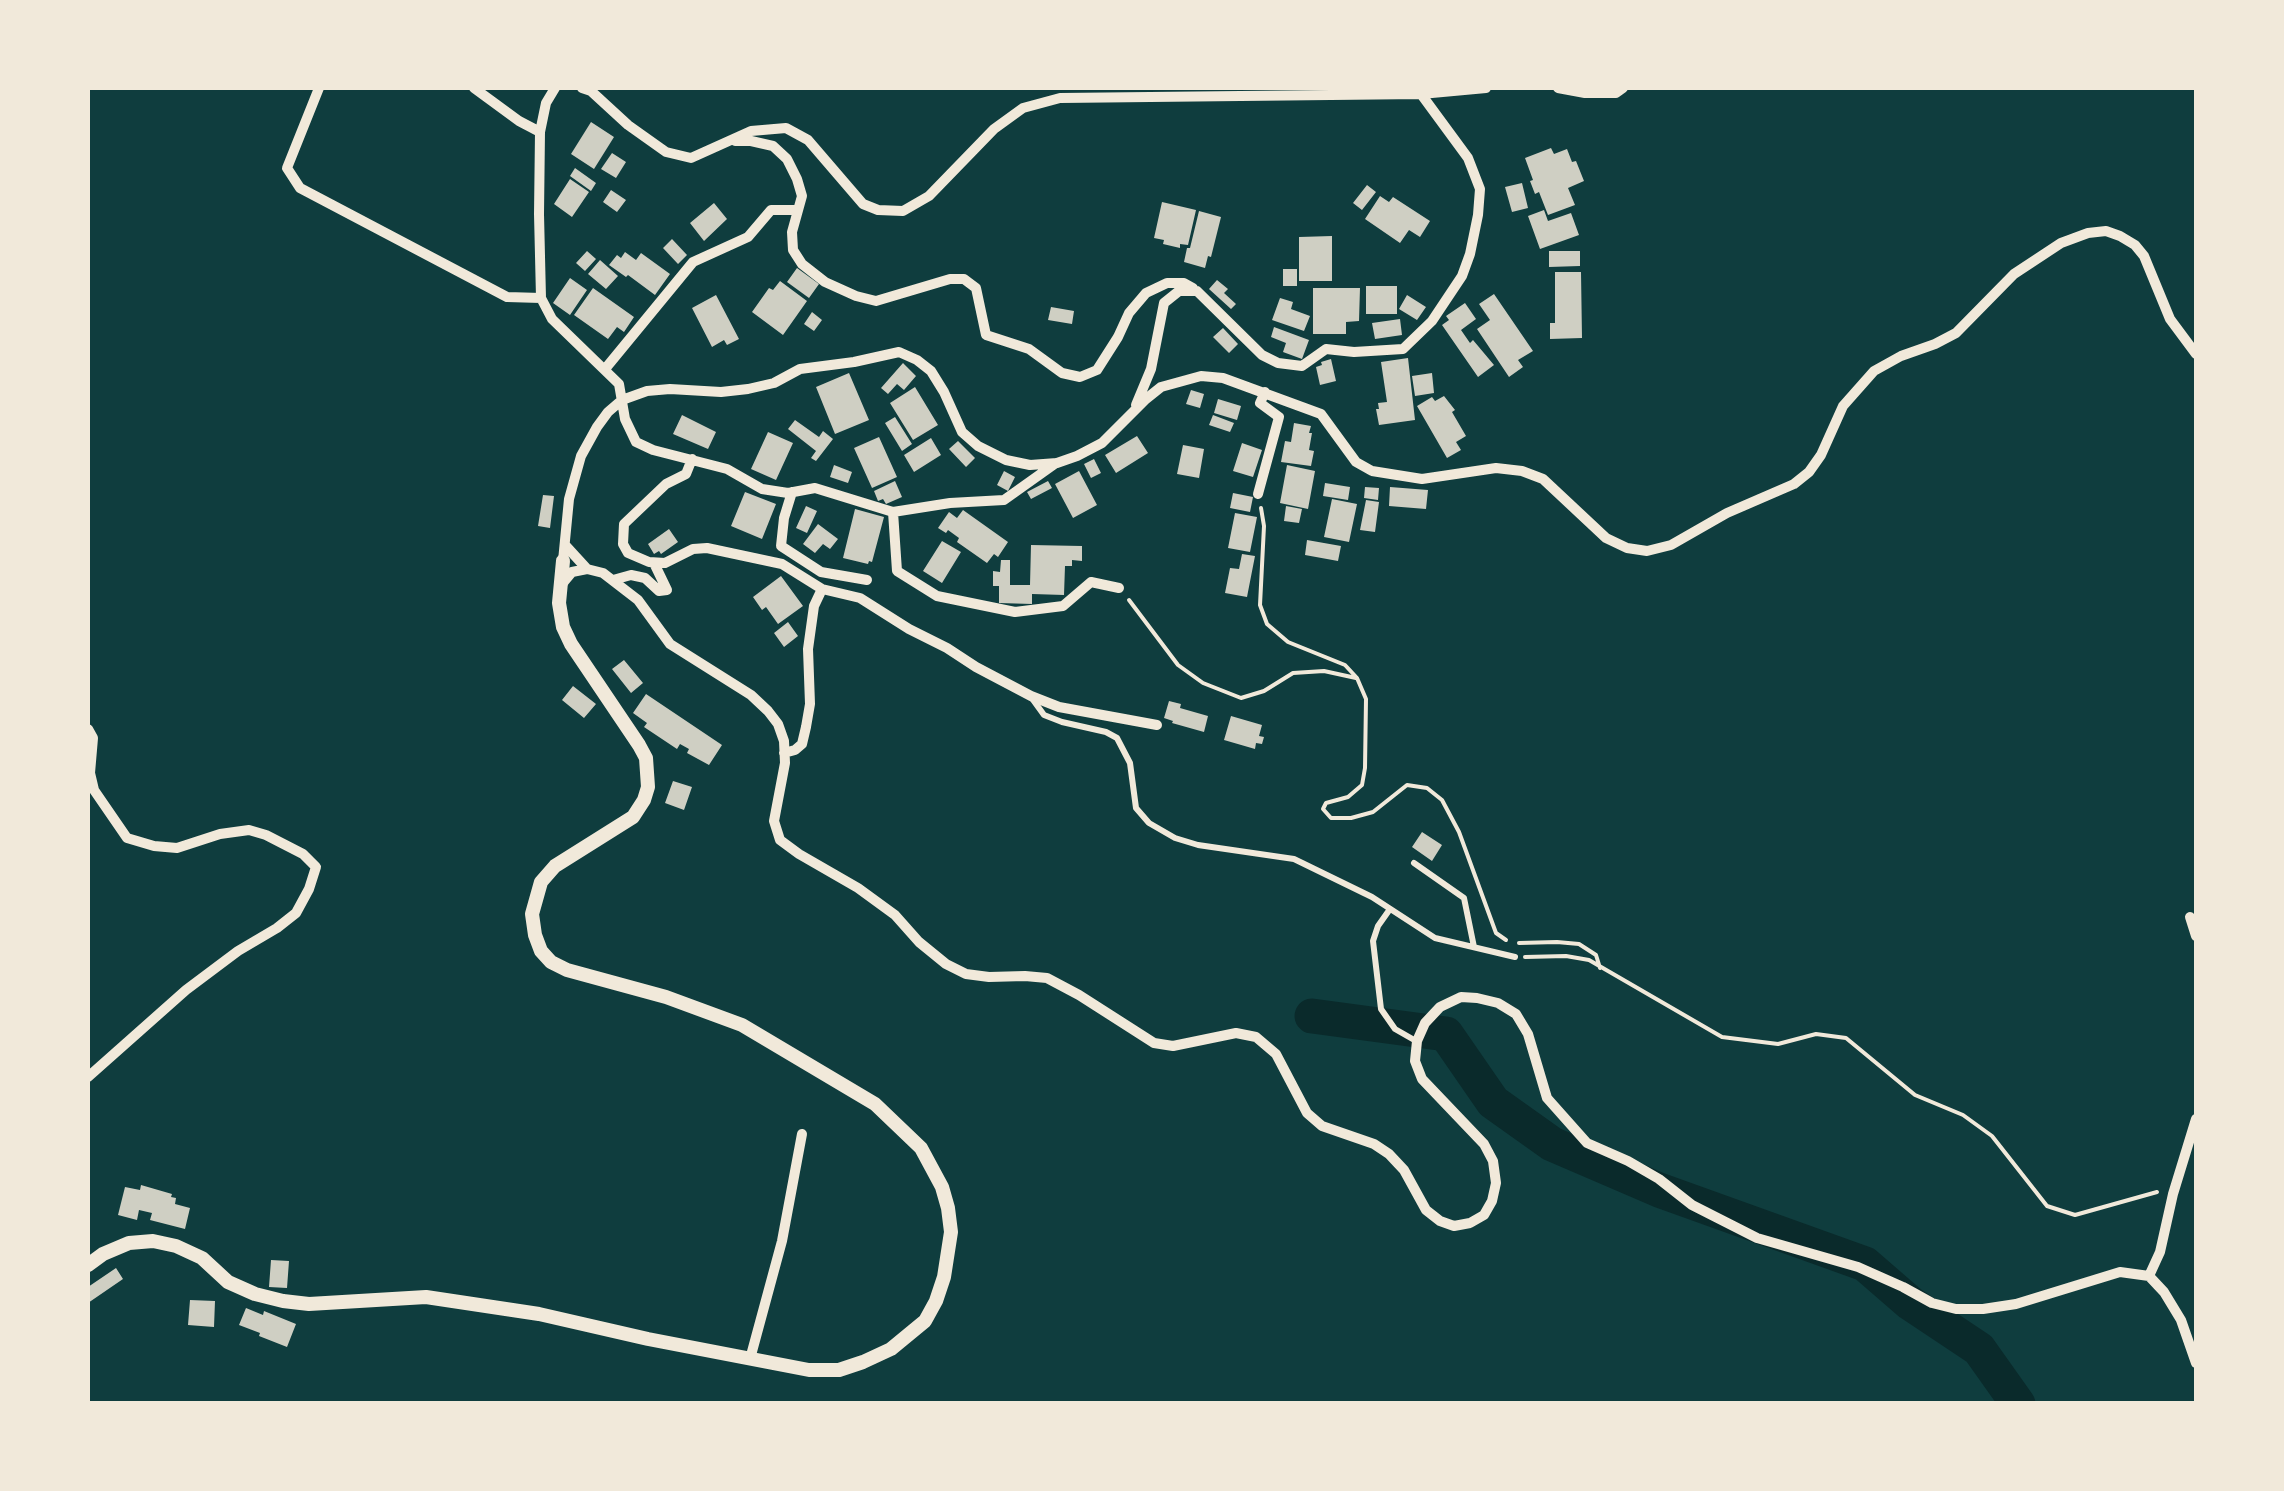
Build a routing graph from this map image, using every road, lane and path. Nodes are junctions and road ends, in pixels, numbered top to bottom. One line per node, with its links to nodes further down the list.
1 (319, 88): 13 (street)
2 (474, 88): 9 (street)
3 (555, 88): 9 (street)
4 (582, 88): 10 (street)
5 (1486, 88): 8 (street)
6 (1558, 88): 7 (street)
7 (1623, 88)
8 (1421, 94): 10 (street); 12 (street)
9 (540, 132): 13 (street)
10 (729, 140): 11 (street)
11 (796, 210): 12 (street); 15 (street)
12 (1197, 291): 18 (street)
13 (542, 298): 15 (street)
14 (2196, 354): 16 (street)
15 (605, 369): 17 (street)
16 (1265, 392): 18 (street); 22 (street)
17 (622, 400): 19 (street); 20 (street); 24 (street)
18 (1134, 411): 20 (street)
19 (692, 458): 21 (street); 25 (street)
20 (1057, 463): 23 (street)
21 (792, 492): 23 (street); 28 (street)
22 (1258, 494): 32 (path)
23 (893, 512): 30 (street)
24 (564, 553): 26 (street); 29 (street)
25 (654, 563): 27 (street); 31 (street)
26 (587, 569): 27 (street); 29 (street)
27 (613, 580): 36 (street)
28 (867, 580)
29 (561, 584): 51 (street)
30 (1120, 588): 32 (path)
31 (822, 589): 33 (street); 36 (street)
32 (1357, 678): 43 (path)
33 (1030, 696): 34 (street); 38 (lane)
34 (1157, 725)
35 (88, 729): 45 (street)
36 (784, 753): 44 (street)
37 (1414, 863): 41 (lane)
38 (1390, 909): 41 (lane); 44 (lane)
39 (2190, 918): 40 (street)
40 (2196, 936)
41 (1474, 947): 42 (lane)
42 (1515, 957): 43 (path)
43 (1600, 968): 48 (path)
44 (1417, 1042): 50 (street)
45 (88, 1076)
46 (2196, 1119): 48 (street)
47 (802, 1134): 51 (street)
48 (2173, 1194): 50 (street)
49 (88, 1265): 51 (street)
50 (2148, 1276): 52 (street)
51 (750, 1358)
52 (2196, 1363)

